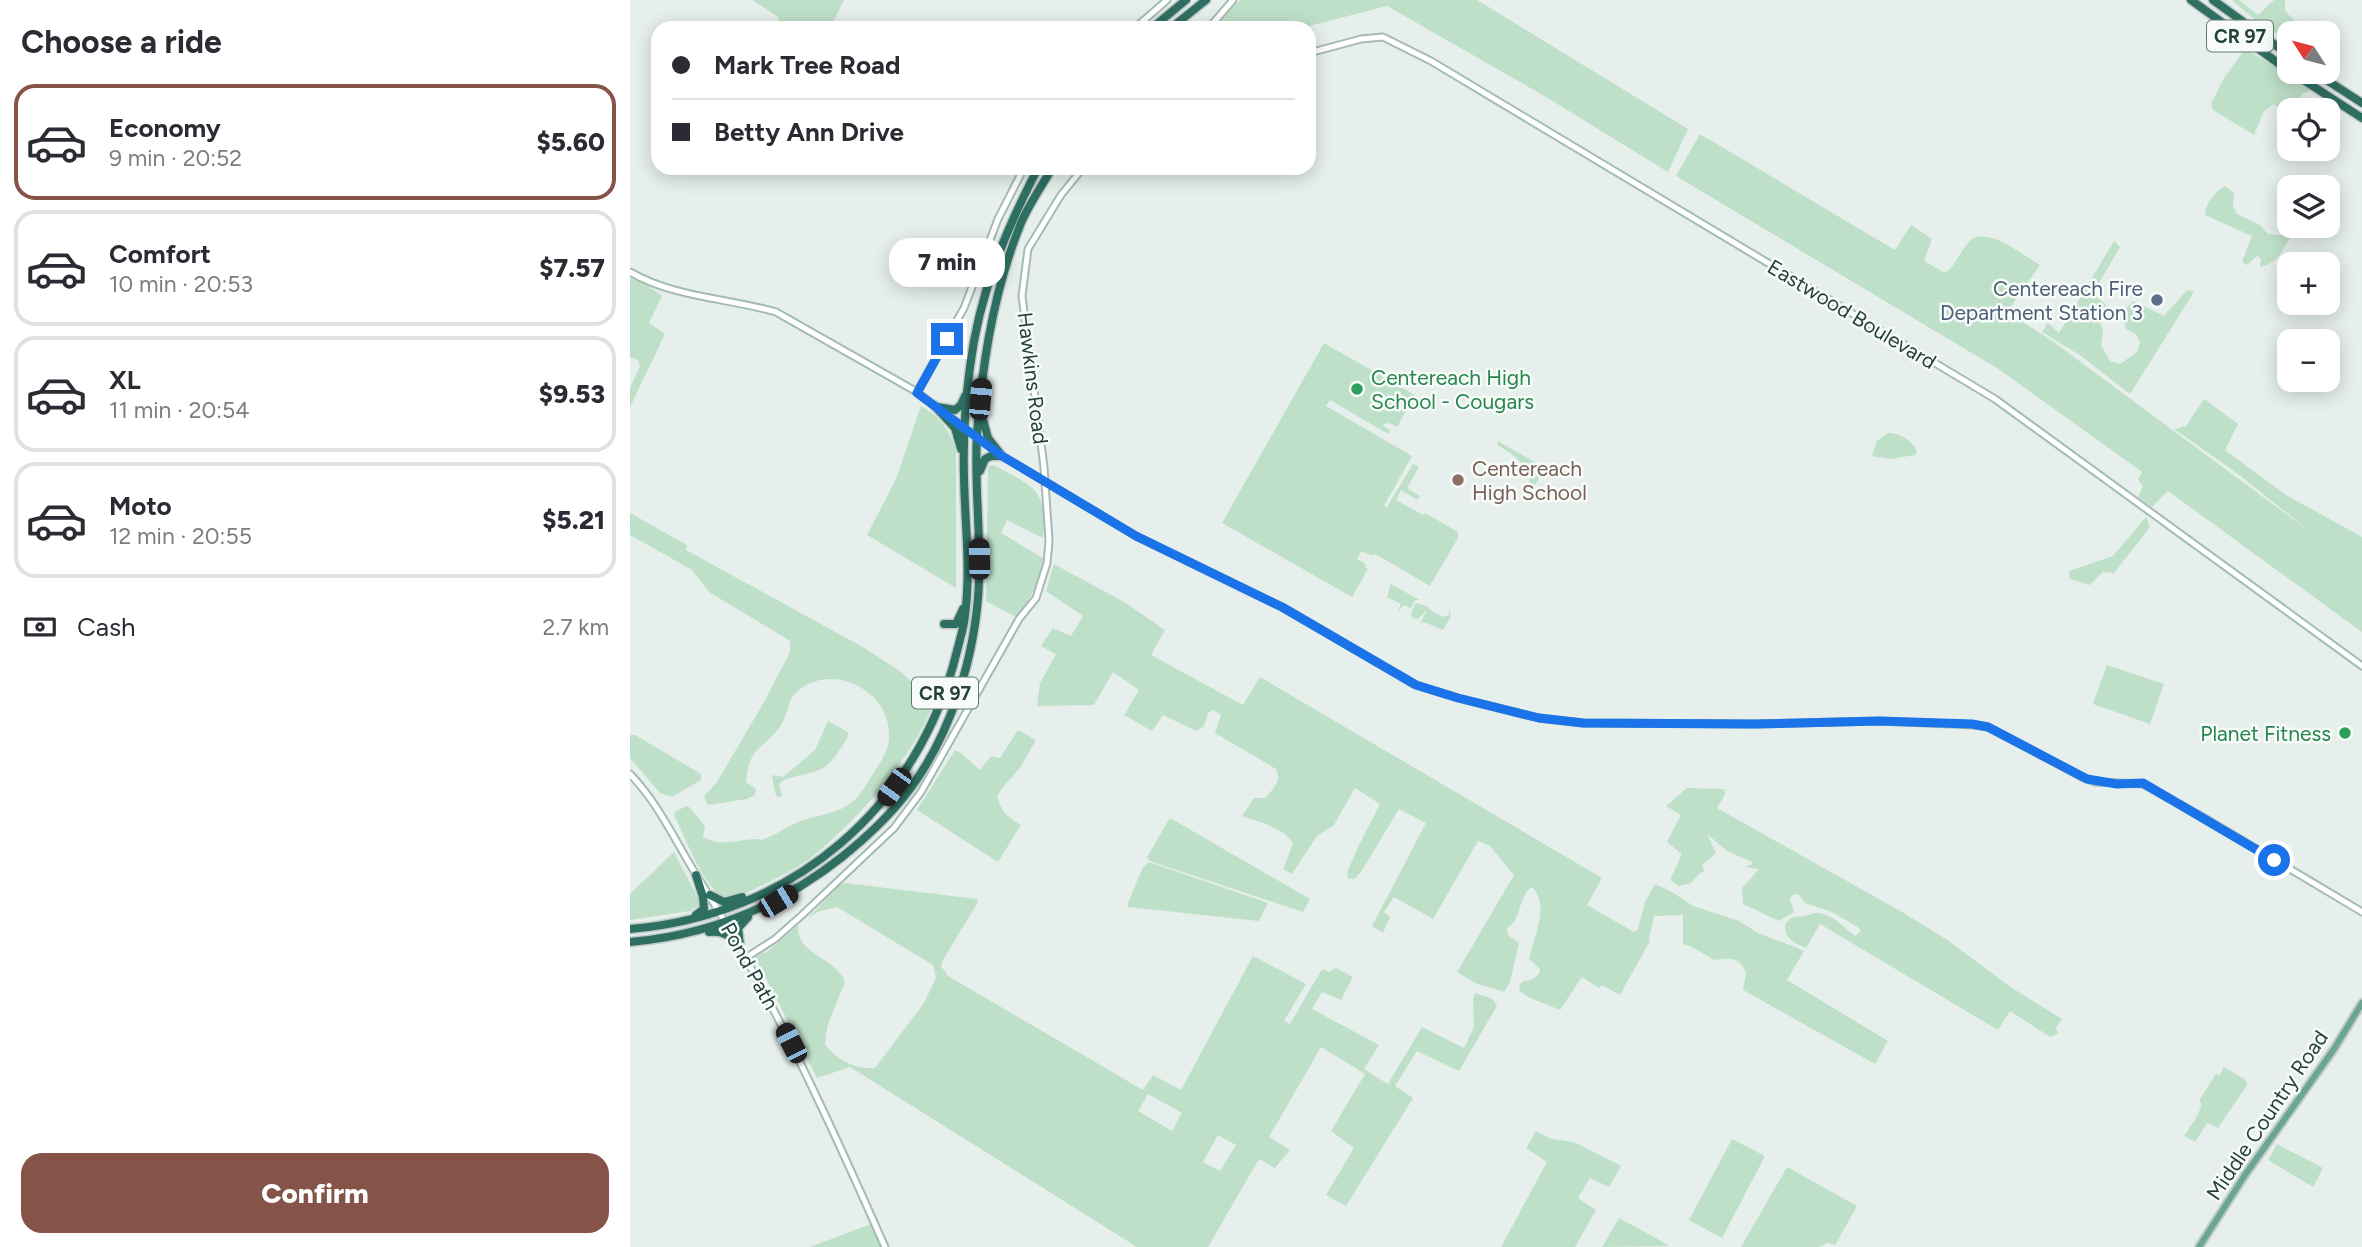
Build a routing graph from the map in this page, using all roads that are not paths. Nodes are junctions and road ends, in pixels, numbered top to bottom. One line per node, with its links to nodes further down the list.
1 (1167, 0): 7 (street)
2 (1186, 0): 8 (highway)
3 (1206, 0): 9 (highway)
4 (1233, 0): 10 (street)
5 (2191, 0): 13 (highway, CR 97)
6 (2213, 0): 11 (highway, CR 97)
7 (1143, 21)
8 (1160, 21)
9 (1180, 21)
10 (1215, 21)
11 (2277, 46)
12 (1316, 51): 36 (street, Eastwood Boulevard)
13 (2277, 62)
14 (2310, 84): 17 (highway, CR 97)
15 (2333, 84): 16 (highway)
16 (2362, 103)
17 (2362, 118)
18 (1020, 175): 25 (street)
19 (1034, 175): 23 (highway, CR 97)
20 (1048, 175): 26 (highway, CR 97)
21 (1077, 175): 33 (street, Hawkins Road)
22 (630, 272): 25 (street)
23 (973, 346): 24 (highway, CR 97); 29 (highway)
24 (968, 387): 27 (highway); 28 (highway, CR 97)
25 (917, 393): 27 (street)
26 (980, 399): 29 (highway, CR 97); 30 (highway)
27 (935, 406): 28 (street); 31 (highway)
28 (966, 429): 29 (street); 31 (highway, CR 97)
29 (977, 438): 30 (street); 32 (highway, CR 97)
30 (1002, 456): 32 (highway); 33 (street)
31 (964, 475): 34 (highway, CR 97)
32 (978, 481): 41 (highway, CR 97)
33 (1046, 483): 43 (street); 50 (street, Hawkins Road)
34 (966, 600): 35 (highway, CR 97); 35 (highway)
35 (956, 656): 40 (highway, CR 97)
36 (2362, 666)
37 (630, 774): 38 (street, Pond Path)
38 (696, 875): 39 (street, Pond Path); 44 (highway)
39 (710, 895): 40 (highway); 42 (street, Pond Path)
40 (748, 900): 42 (highway, CR 97)
41 (757, 910): 45 (highway, CR 97); 49 (highway)
42 (720, 912): 44 (highway, CR 97); 45 (street, Pond Path)
43 (2362, 912)
44 (684, 921): 46 (highway, CR 97)
45 (727, 923): 47 (highway, CR 97); 49 (street, Pond Path)
46 (630, 929)
47 (687, 933): 48 (highway, CR 97); 49 (highway)
48 (630, 942)
49 (740, 945): 50 (street, Pond Path)
50 (747, 957): 52 (street, Pond Path)
51 (2362, 1003): 53 (main road, Middle Country Road)
52 (885, 1247)
53 (2199, 1247)

